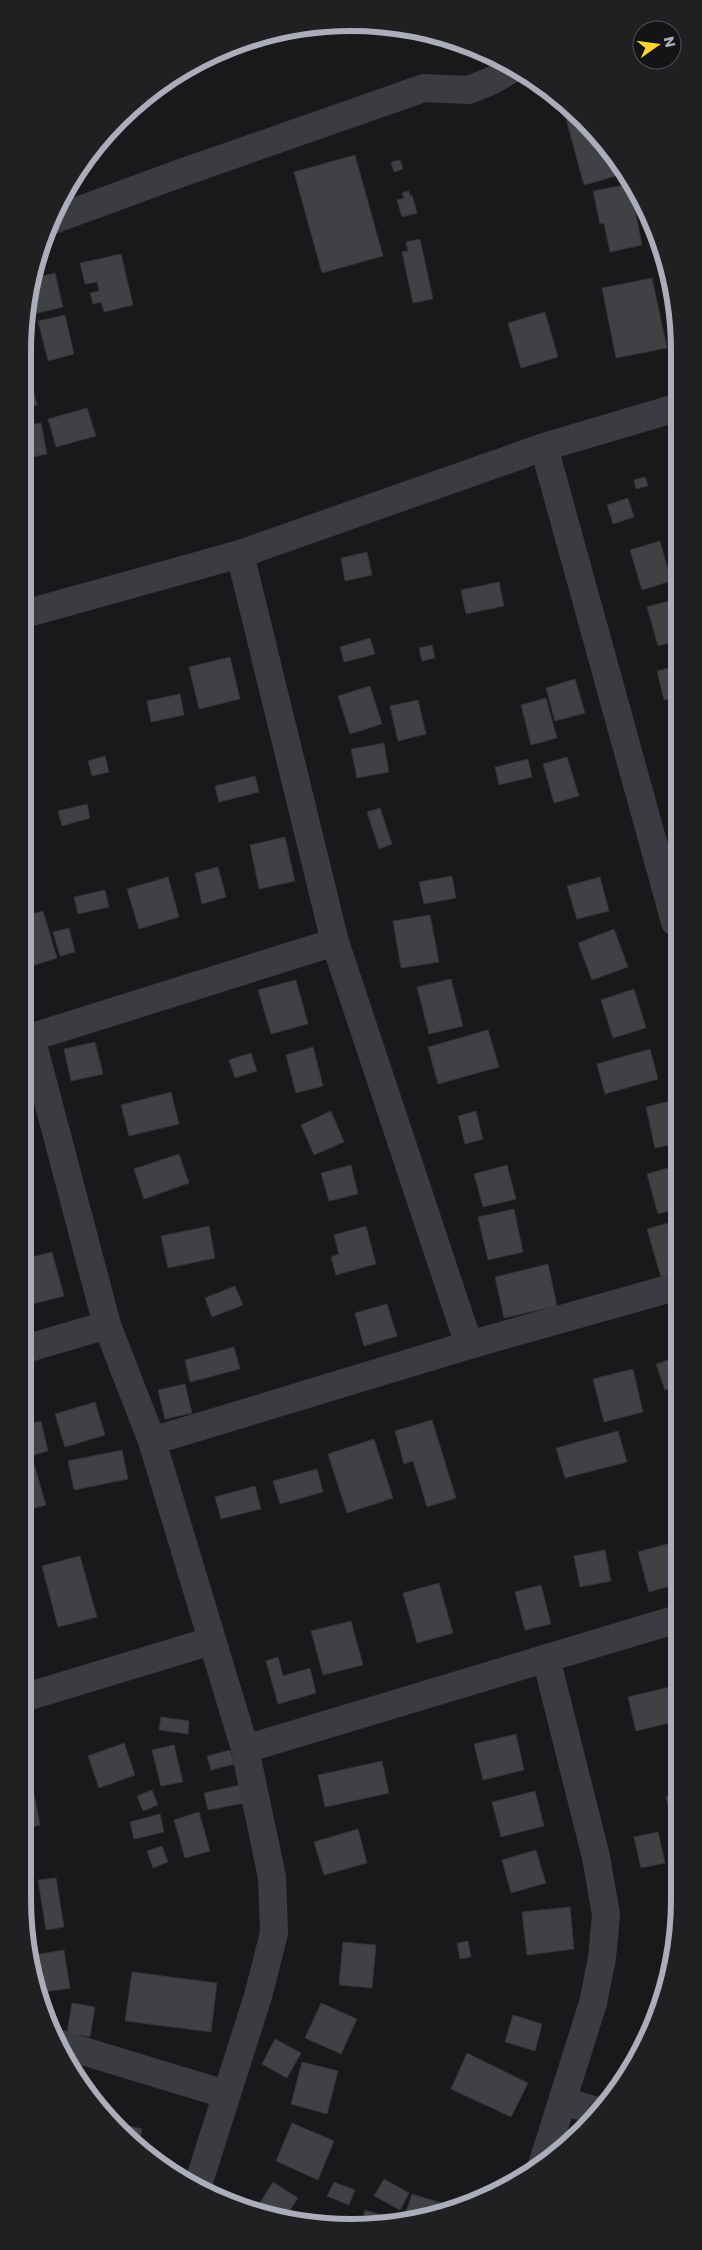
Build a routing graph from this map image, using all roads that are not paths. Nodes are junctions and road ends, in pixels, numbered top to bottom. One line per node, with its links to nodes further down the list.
1 (507, 72): 2 (street)
2 (61, 217)
3 (671, 410): 4 (street)
4 (544, 448): 5 (street); 7 (street)
5 (240, 554): 6 (street); 8 (street)
6 (31, 613)
7 (671, 908)
8 (335, 942): 9 (street); 13 (street)
9 (31, 1037)
10 (31, 1045): 12 (street)
11 (671, 1288): 13 (street)
12 (107, 1325): 14 (street); 15 (street)
13 (469, 1345): 15 (street)
14 (31, 1347)
15 (152, 1441): 17 (street)
16 (671, 1621): 18 (street)
17 (211, 1641): 19 (street); 20 (street)
18 (546, 1658): 20 (street); 23 (street)
19 (31, 1696)
20 (245, 1749): 22 (street)
21 (67, 2046): 22 (street)
22 (225, 2094): 26 (street)
23 (563, 2101): 24 (street); 25 (street)
24 (592, 2109)
25 (546, 2153)
26 (199, 2180)

